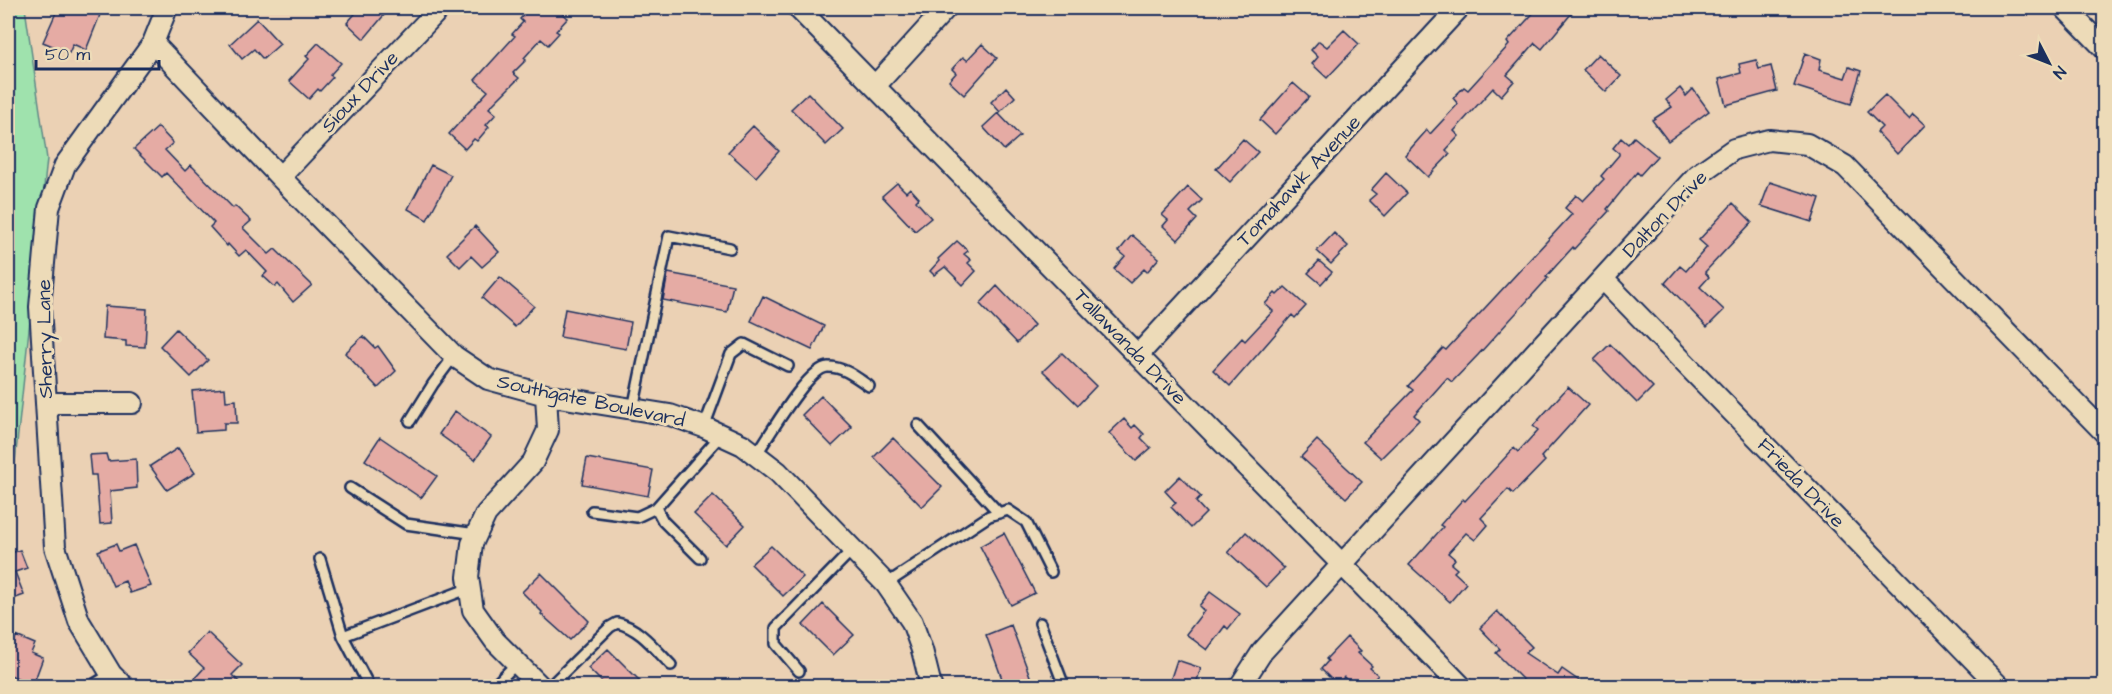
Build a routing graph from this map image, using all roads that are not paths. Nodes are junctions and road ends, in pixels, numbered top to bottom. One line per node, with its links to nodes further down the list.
1 (165, 8): 7 (street, Sherry Lane)
2 (440, 8): 10 (street, Sioux Drive)
3 (798, 8): 9 (street, Tallawanda Drive)
4 (946, 8): 9 (street)
5 (1459, 8): 13 (street, Tomahawk Avenue)
6 (2065, 8): 8 (street)
7 (153, 43): 10 (street, Southgate Boulevard); 18 (street, Sherry Lane)
8 (2104, 48)
9 (875, 86): 13 (street, Tallawanda Drive)
10 (280, 177): 14 (street, Southgate Boulevard)
11 (730, 248): 20 (lane)
12 (1603, 279): 24 (street, Dalton Drive); 34 (street, Dalton Drive); 53 (street, Frieda Drive)
13 (1138, 355): 34 (street, Tallawanda Drive)
14 (454, 356): 17 (street, Southgate Boulevard); 21 (lane)
15 (788, 366): 23 (lane)
16 (869, 386): 25 (lane)
17 (546, 395): 20 (street, Southgate Boulevard); 30 (street)
18 (46, 403): 19 (street); 43 (street, Sherry Lane)
19 (132, 403)
20 (633, 409): 23 (street, Southgate Boulevard)
21 (410, 421)
22 (918, 425): 29 (lane)
23 (712, 431): 25 (street, Southgate Boulevard); 27 (lane)
24 (2104, 432)
25 (756, 455): 31 (street, Southgate Boulevard)
26 (350, 488): 30 (lane)
27 (656, 508): 28 (lane); 32 (lane)
28 (592, 511)
29 (999, 513): 35 (lane); 36 (lane)
30 (476, 534): 37 (street)
31 (853, 549): 36 (street, Southgate Boulevard); 42 (lane)
32 (700, 558)
33 (320, 560): 39 (lane)
34 (1343, 565): 51 (street, Dalton Drive); 52 (street, Tallawanda Drive)
35 (1051, 572)
36 (886, 584): 49 (street, Southgate Boulevard)
37 (470, 588): 39 (lane); 40 (street)
38 (1040, 623): 50 (lane)
39 (343, 636): 45 (lane)
40 (517, 663): 46 (lane); 47 (street)
41 (671, 665): 48 (lane)
42 (799, 671)
43 (117, 680): 44 (lane)
44 (91, 687)
45 (369, 687)
46 (494, 687)
47 (540, 687)
48 (550, 687)
49 (931, 687)
50 (1064, 687)
51 (1240, 687)
52 (1461, 687)
53 (2000, 687)

